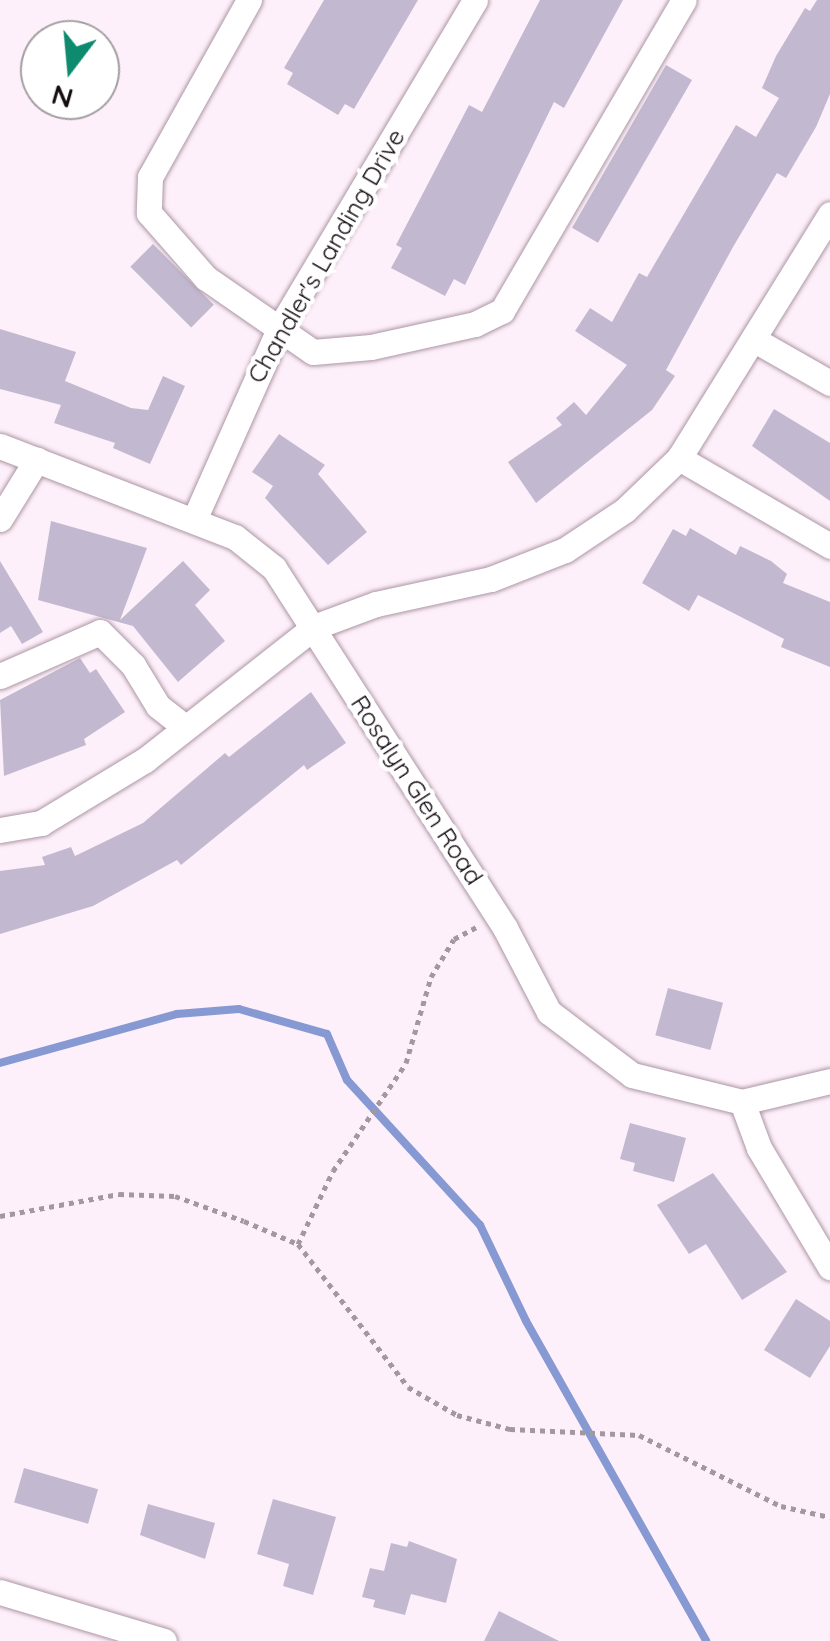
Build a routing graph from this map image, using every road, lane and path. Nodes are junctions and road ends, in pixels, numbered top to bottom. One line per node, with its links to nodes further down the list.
1 (249, 0): 5 (street)
2 (475, 0): 5 (street, Chandler's Landing Drive)
3 (684, 0): 5 (street)
4 (828, 222): 6 (street)
5 (279, 329): 12 (street, Chandler's Landing Drive)
6 (752, 339): 7 (street); 9 (street)
7 (830, 383)
8 (0, 446): 10 (street, Rosalyn Glen Road)
9 (678, 458): 13 (street); 14 (street)
10 (37, 460): 11 (street); 12 (street, Rosalyn Glen Road)
11 (0, 518)
12 (194, 520): 14 (street, Rosalyn Glen Road)
13 (830, 546)
14 (314, 627): 16 (street); 18 (street, Rosalyn Glen Road)
15 (0, 676): 16 (street)
16 (184, 726): 17 (street)
17 (0, 830)
18 (497, 916): 20 (street, Rosalyn Glen Road); 22 (path)
19 (830, 1081): 20 (street, Rosalyn Glen Road)
20 (742, 1102): 23 (street)
21 (0, 1216): 22 (path)
22 (298, 1244): 24 (path)
23 (830, 1266)
24 (830, 1517)
25 (0, 1592): 26 (street)
26 (164, 1641)

